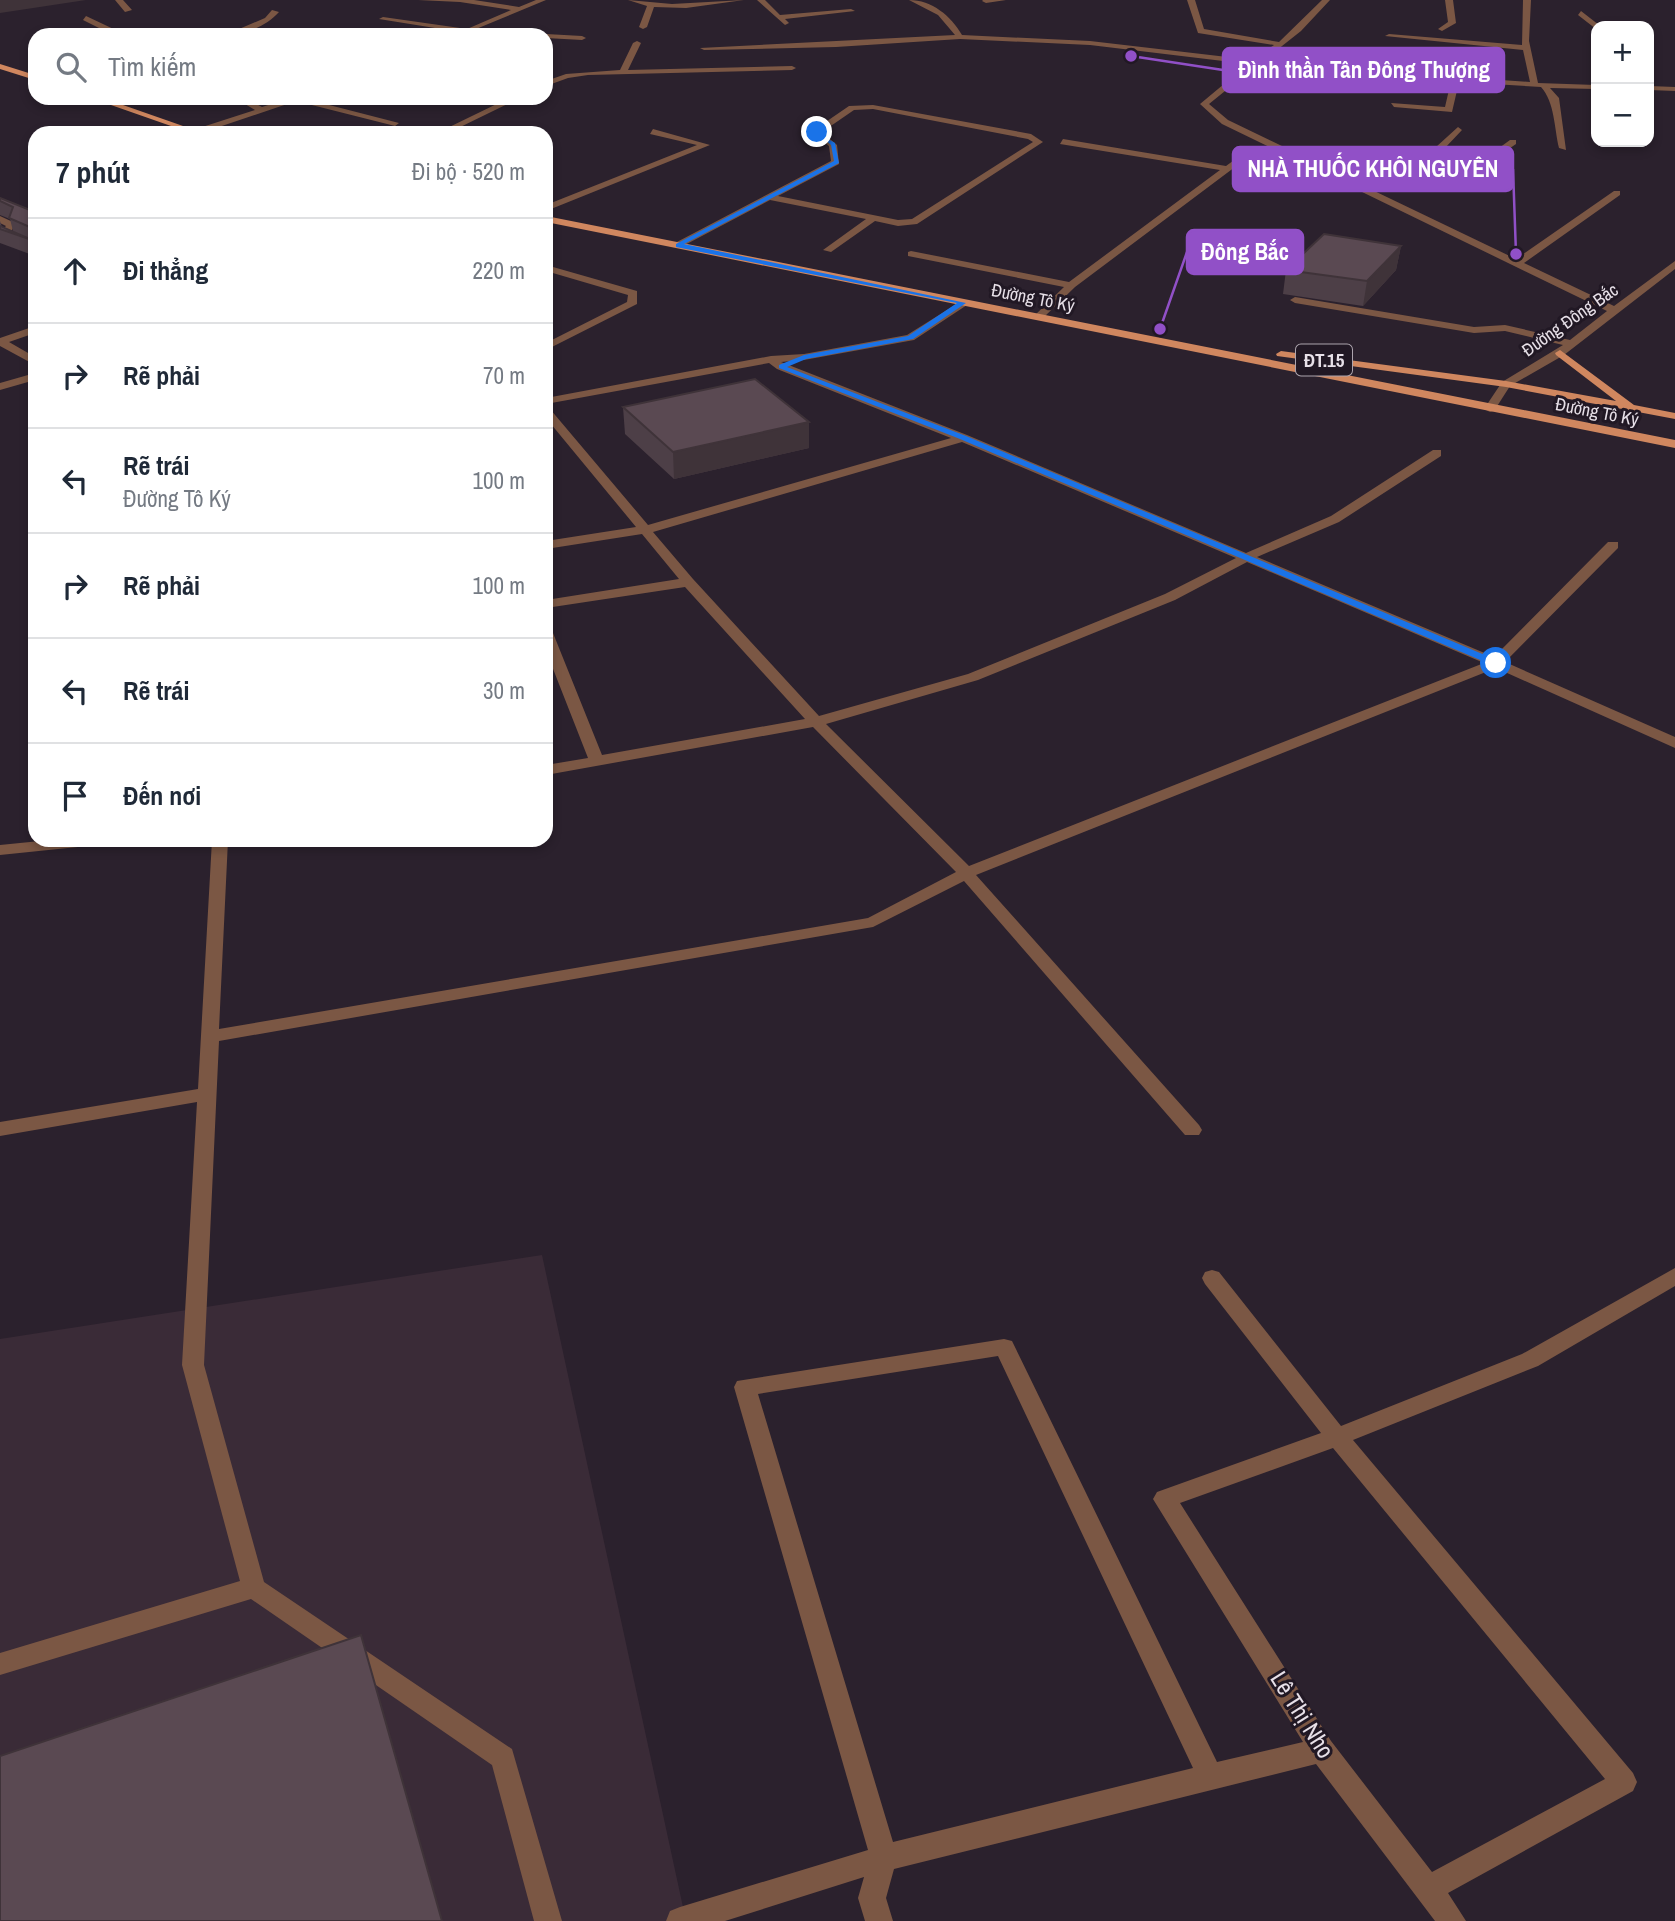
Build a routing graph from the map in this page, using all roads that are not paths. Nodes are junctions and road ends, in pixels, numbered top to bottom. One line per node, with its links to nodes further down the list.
1 (119, 0): 16 (street)
2 (422, 0): 15 (street)
3 (542, 0): 15 (street)
4 (632, 0): 14 (street)
5 (740, 0): 14 (street)
6 (761, 0): 17 (street)
7 (913, 0): 31 (street)
8 (1002, 0): 13 (street)
9 (1191, 0): 34 (street)
10 (1326, 0): 34 (street)
11 (1449, 0): 28 (street)
12 (1527, 0): 37 (street)
13 (986, 1)
14 (651, 6): 23 (street)
15 (519, 9): 27 (street)
16 (128, 10)
17 (851, 11)
18 (275, 12): 25 (street)
19 (1581, 13): 22 (street)
20 (86, 18): 24 (street)
21 (383, 19): 26 (street)
22 (1591, 22)
23 (643, 26)
24 (105, 28)
25 (247, 28)
26 (445, 28)
27 (473, 28)
28 (1442, 29)
29 (553, 36): 32 (street)
30 (1389, 36): 37 (street)
31 (960, 37): 35 (street); 38 (street)
32 (582, 38)
33 (637, 43): 42 (street)
34 (1280, 44): 38 (street)
35 (740, 47): 36 (street); 41 (street)
36 (704, 48)
37 (1526, 48): 47 (street)
38 (1258, 61): 44 (street); 71 (street)
39 (0, 66): 43 (main road)
40 (792, 68): 41 (street)
41 (743, 69): 42 (street)
42 (623, 72): 46 (street)
43 (28, 76)
44 (1455, 80): 47 (street); 57 (street)
45 (1654, 81): 50 (street)
46 (553, 82)
47 (1539, 86): 48 (street); 67 (street)
48 (1591, 87)
49 (1654, 88): 50 (street)
50 (1662, 88): 51 (street)
51 (1675, 89)
52 (115, 105): 60 (main road)
53 (252, 105): 58 (street)
54 (279, 105): 58 (street)
55 (325, 105): 59 (street)
56 (501, 105): 62 (street)
57 (1394, 105)
58 (263, 111): 61 (street)
59 (396, 123)
60 (176, 126)
61 (218, 126)
62 (456, 126)
63 (1458, 130): 69 (street)
64 (653, 132): 74 (street)
65 (1063, 142): 70 (street)
66 (1513, 142): 69 (street)
67 (1563, 148)
68 (1255, 149): 70 (street)
69 (1438, 150): 71 (street)
70 (1228, 169): 85 (street)
71 (1334, 174): 82 (street)
72 (1617, 193): 82 (street)
73 (768, 197): 75 (street); 75 (street); 78 (street)
74 (553, 205)
75 (874, 218): 80 (street)
76 (0, 219): 79 (street)
77 (553, 220): 78 (main road, Đường Tô Ký / ĐT.15)
78 (678, 245): 87 (main road, Đường Tô Ký / ĐT.15)
79 (28, 247)
80 (828, 250)
81 (911, 254): 85 (street)
82 (1519, 262): 88 (street)
83 (1675, 264): 88 (street, Đường Đông Bắc)
84 (553, 270): 93 (street)
85 (1072, 285): 89 (street)
86 (1295, 300): 94 (street)
87 (963, 303): 89 (main road, Đường Tô Ký / ĐT.15); 96 (street)
88 (1615, 311): 94 (street, Đường Đông Bắc)
89 (1038, 317): 91 (main road, Đường Tô Ký / ĐT.15)
90 (28, 331): 92 (street)
91 (1143, 336): 101 (main road, Đường Tô Ký / ĐT.15); 106 (main road, Đường Tô Ký / ĐT.15)
92 (0, 341): 97 (street)
93 (553, 344)
94 (1572, 344): 95 (street, Đường Đông Bắc)
95 (1560, 353): 101 (street, Đường Đông Bắc); 105 (main road)
96 (804, 357): 98 (street); 99 (street)
97 (28, 358)
98 (771, 359): 99 (street); 103 (street)
99 (781, 367): 104 (street); 109 (street)
100 (28, 378): 102 (street)
101 (1506, 384): 105 (main road, Đường Tô Ký / ĐT.15); 106 (street, Đường Đông Bắc)
102 (0, 387)
103 (553, 407)
104 (553, 408)
105 (1631, 408): 107 (main road, Đường Tô Ký / ĐT.15)
106 (1490, 409): 110 (main road, Đường Tô Ký / ĐT.15)
107 (1675, 416)
108 (553, 418): 112 (street)
109 (963, 438): 112 (street); 115 (street)
110 (1675, 444)
111 (1437, 453): 115 (street)
112 (645, 530): 113 (street); 116 (street)
113 (553, 544)
114 (1613, 545): 119 (street)
115 (1249, 556): 119 (street); 120 (street)
116 (688, 582): 117 (street); 120 (street)
117 (553, 603)
118 (553, 651): 122 (street)
119 (1496, 663): 121 (street); 127 (street)
120 (816, 722): 122 (street); 127 (street)
121 (1675, 743)
122 (597, 761): 123 (street)
123 (553, 769)
124 (29, 847): 126 (street)
125 (220, 847): 128 (street)
126 (0, 850)
127 (966, 873): 128 (street); 131 (street)
128 (209, 1037): 129 (street)
129 (206, 1094): 130 (street); 135 (street)
130 (0, 1129)
131 (1192, 1130)
132 (1675, 1276): 134 (street)
133 (1212, 1278): 134 (street)
134 (1337, 1437): 137 (street, Lê Thị Nho); 140 (street)
135 (254, 1588): 136 (street); 141 (street)
136 (0, 1664)
137 (1322, 1750): 138 (street); 140 (street, Lê Thị Nho)
138 (1210, 1776): 139 (street); 139 (street)
139 (884, 1858): 142 (street); 143 (street)
140 (1428, 1889): 144 (street, Lê Thị Nho)
141 (548, 1921)
142 (680, 1921)
143 (880, 1921)
144 (1452, 1921)

